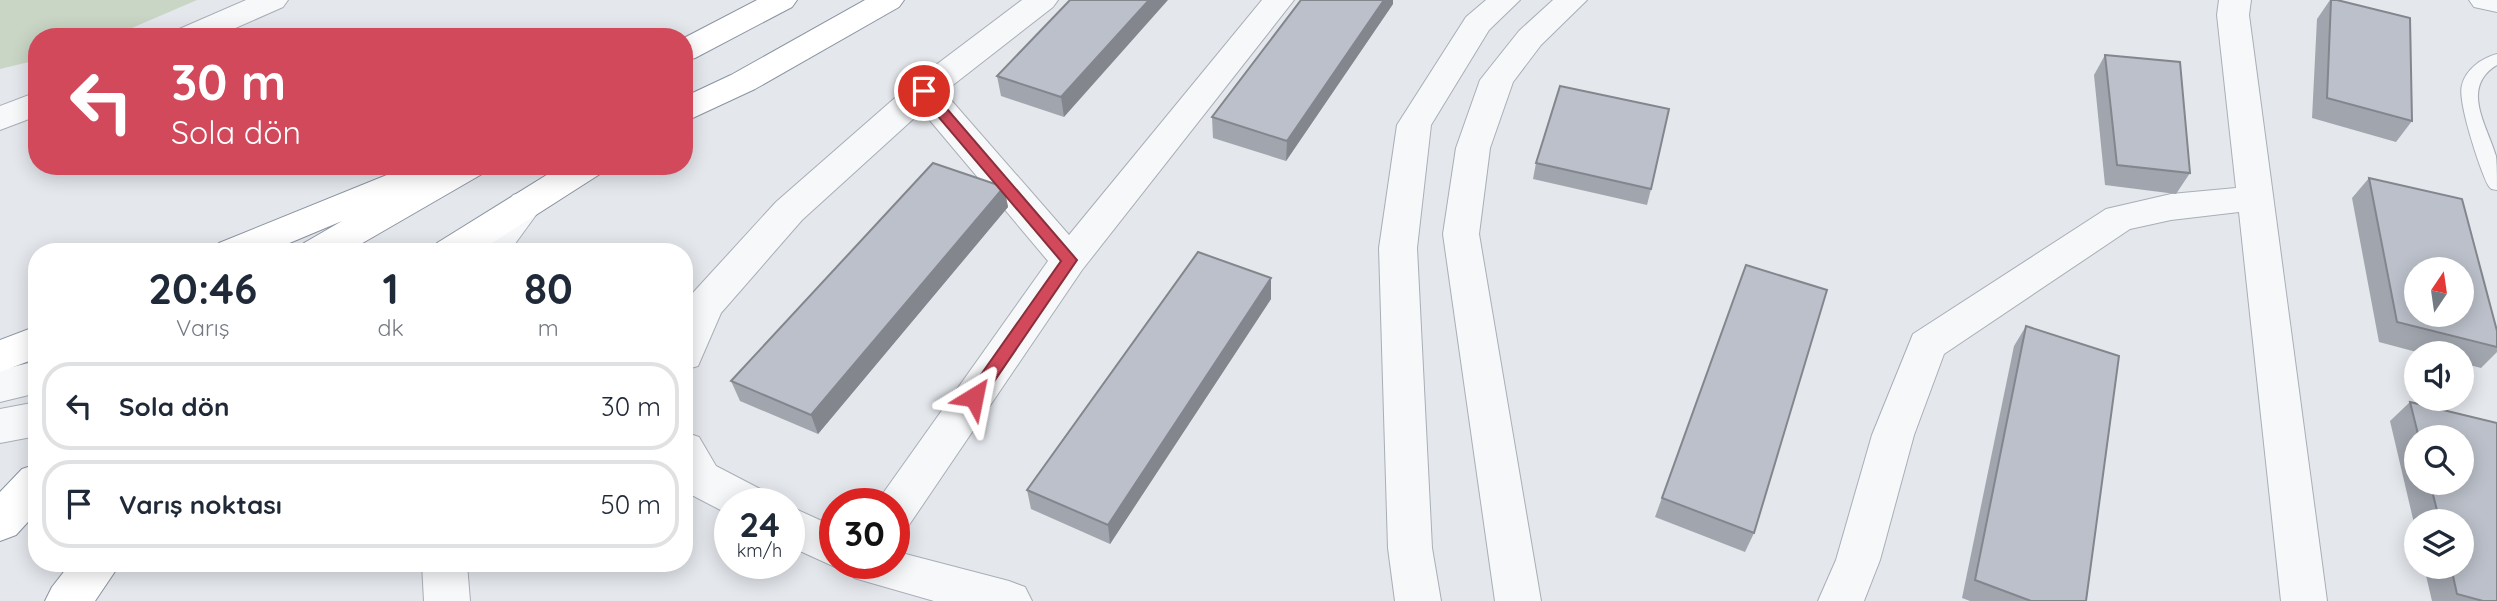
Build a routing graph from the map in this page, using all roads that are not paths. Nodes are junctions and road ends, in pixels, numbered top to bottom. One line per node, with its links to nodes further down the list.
1 (272, 0): 11 (street)
2 (781, 0): 12 (highway)
3 (888, 0): 16 (highway)
4 (1042, 0): 14 (street)
5 (1278, 0): 28 (street)
6 (1504, 0): 47 (street)
7 (1571, 0): 48 (street)
8 (2235, 0): 22 (street)
9 (2485, 0): 10 (street)
10 (2497, 3)
11 (208, 28)
12 (693, 46)
13 (2497, 59): 21 (lane)
14 (924, 91): 28 (street); 29 (street)
15 (28, 107): 17 (street)
16 (693, 107)
17 (0, 119)
18 (421, 175): 24 (highway)
19 (454, 175): 25 (highway)
20 (573, 175): 23 (highway)
21 (2497, 184)
22 (2257, 198): 49 (street); 50 (street)
23 (526, 204): 26 (highway); 27 (street)
24 (254, 243)
25 (333, 243)
26 (464, 243)
27 (496, 243)
28 (1069, 260): 38 (street)
29 (693, 333)
30 (28, 345): 31 (highway)
31 (0, 357)
32 (28, 379): 33 (street)
33 (0, 386)
34 (28, 421): 35 (street)
35 (0, 426)
36 (693, 465): 37 (street)
37 (717, 488)
38 (910, 489)
39 (28, 492): 40 (highway)
40 (0, 522)
41 (91, 572): 44 (highway)
42 (445, 572): 45 (street)
43 (910, 575): 46 (street)
44 (68, 601)
45 (447, 601)
46 (1009, 601)
47 (1418, 601)
48 (1518, 601)
49 (1841, 601)
50 (2304, 601)

